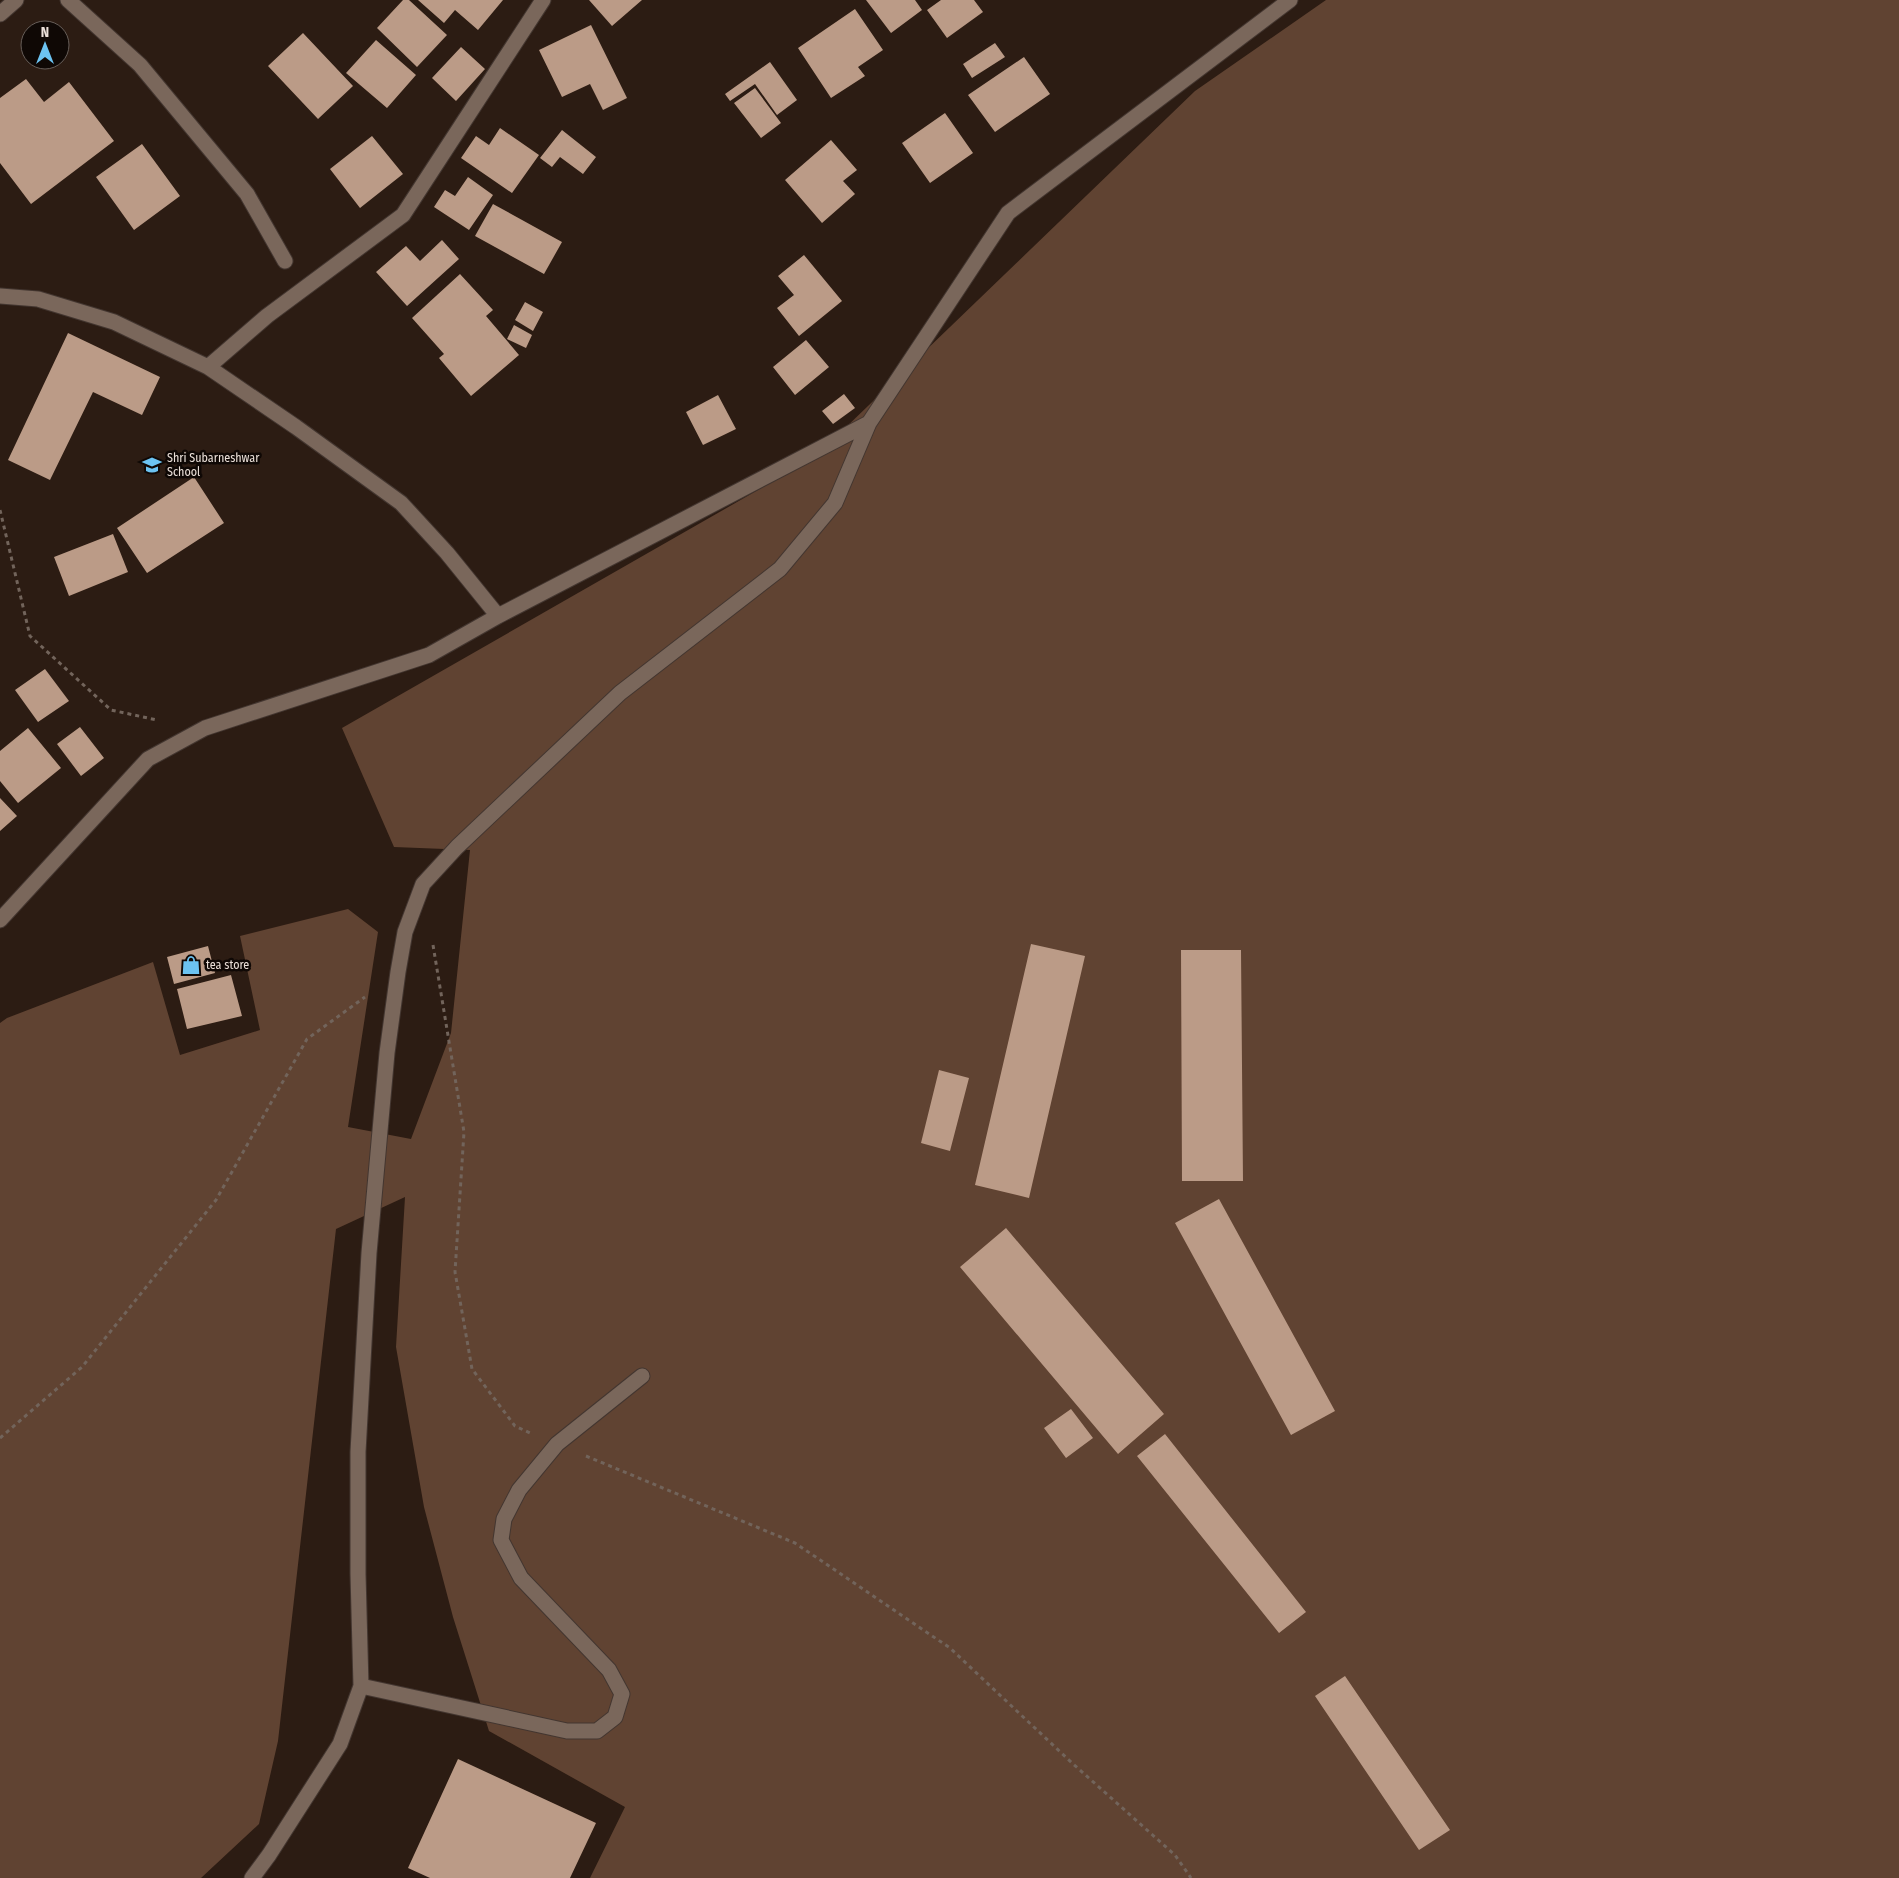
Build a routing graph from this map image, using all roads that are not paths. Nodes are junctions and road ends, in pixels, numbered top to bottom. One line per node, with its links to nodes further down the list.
1 (16, 0): 5 (street)
2 (68, 0): 6 (street)
3 (543, 0): 8 (street)
4 (1290, 0): 9 (street)
5 (0, 14)
6 (284, 261)
7 (0, 296): 8 (street)
8 (208, 367): 10 (street)
9 (869, 423): 10 (street); 13 (street)
10 (498, 616): 11 (street)
11 (0, 920)
12 (642, 1376): 13 (street)
13 (361, 1686): 14 (street)
14 (252, 1878)

